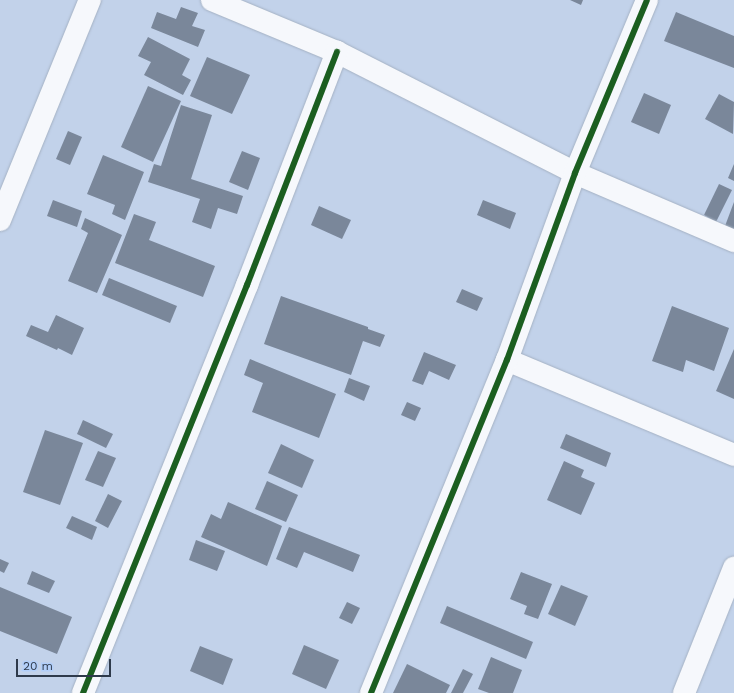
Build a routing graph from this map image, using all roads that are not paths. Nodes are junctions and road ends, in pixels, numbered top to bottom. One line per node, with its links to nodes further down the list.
1 (90, 0): 6 (street)
2 (212, 0): 4 (street)
3 (647, 0): 5 (street)
4 (337, 52): 5 (street); 11 (street)
5 (575, 173): 7 (street); 8 (street)
6 (0, 220)
7 (734, 241)
8 (507, 360): 9 (street); 12 (street)
9 (734, 455)
10 (734, 568): 13 (street)
11 (83, 693)
12 (371, 693)
13 (684, 693)

